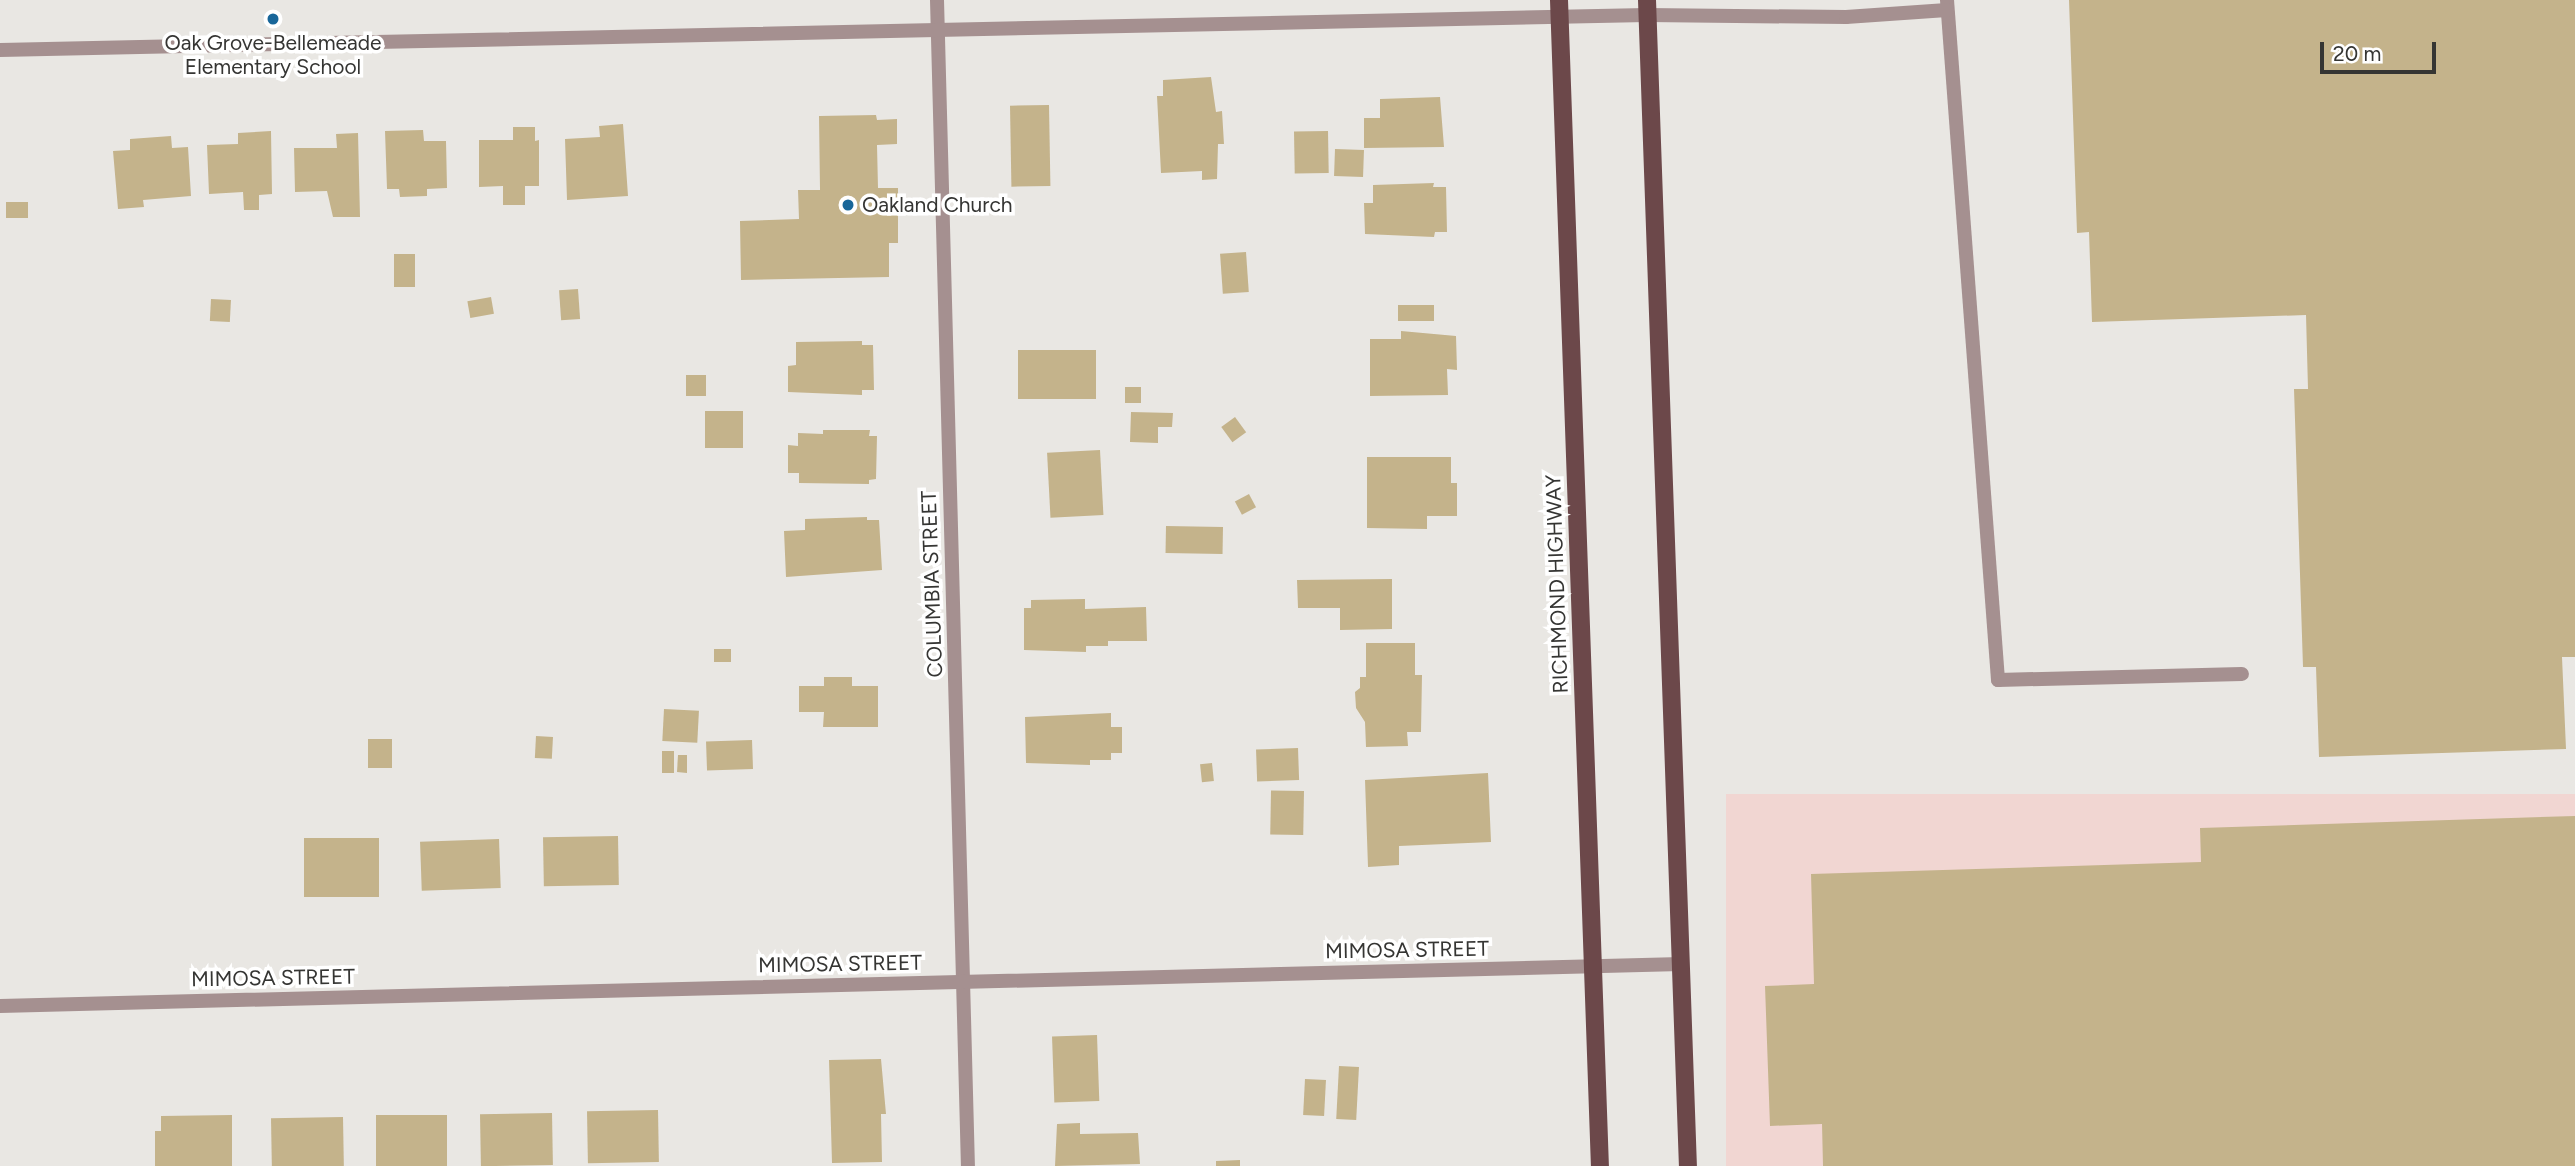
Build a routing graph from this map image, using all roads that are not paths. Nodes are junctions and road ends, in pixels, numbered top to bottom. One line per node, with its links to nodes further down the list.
1 (937, 0): 5 (street, COLUMBIA STREET)
2 (1947, 5): 4 (street); 7 (street)
3 (1560, 8): 4 (street); 5 (street); 9 (main road, RICHMOND HIGHWAY)
4 (1647, 8): 8 (main road)
5 (938, 29): 6 (street); 10 (street, COLUMBIA STREET)
6 (0, 50)
7 (2242, 674)
8 (1681, 964): 9 (street, MIMOSA STREET); 14 (main road)
9 (1594, 966): 10 (street, MIMOSA STREET); 13 (main road, RICHMOND HIGHWAY)
10 (964, 982): 11 (street, MIMOSA STREET); 12 (street, COLUMBIA STREET)
11 (0, 1006)
12 (968, 1166)
13 (1600, 1166)
14 (1688, 1166)

